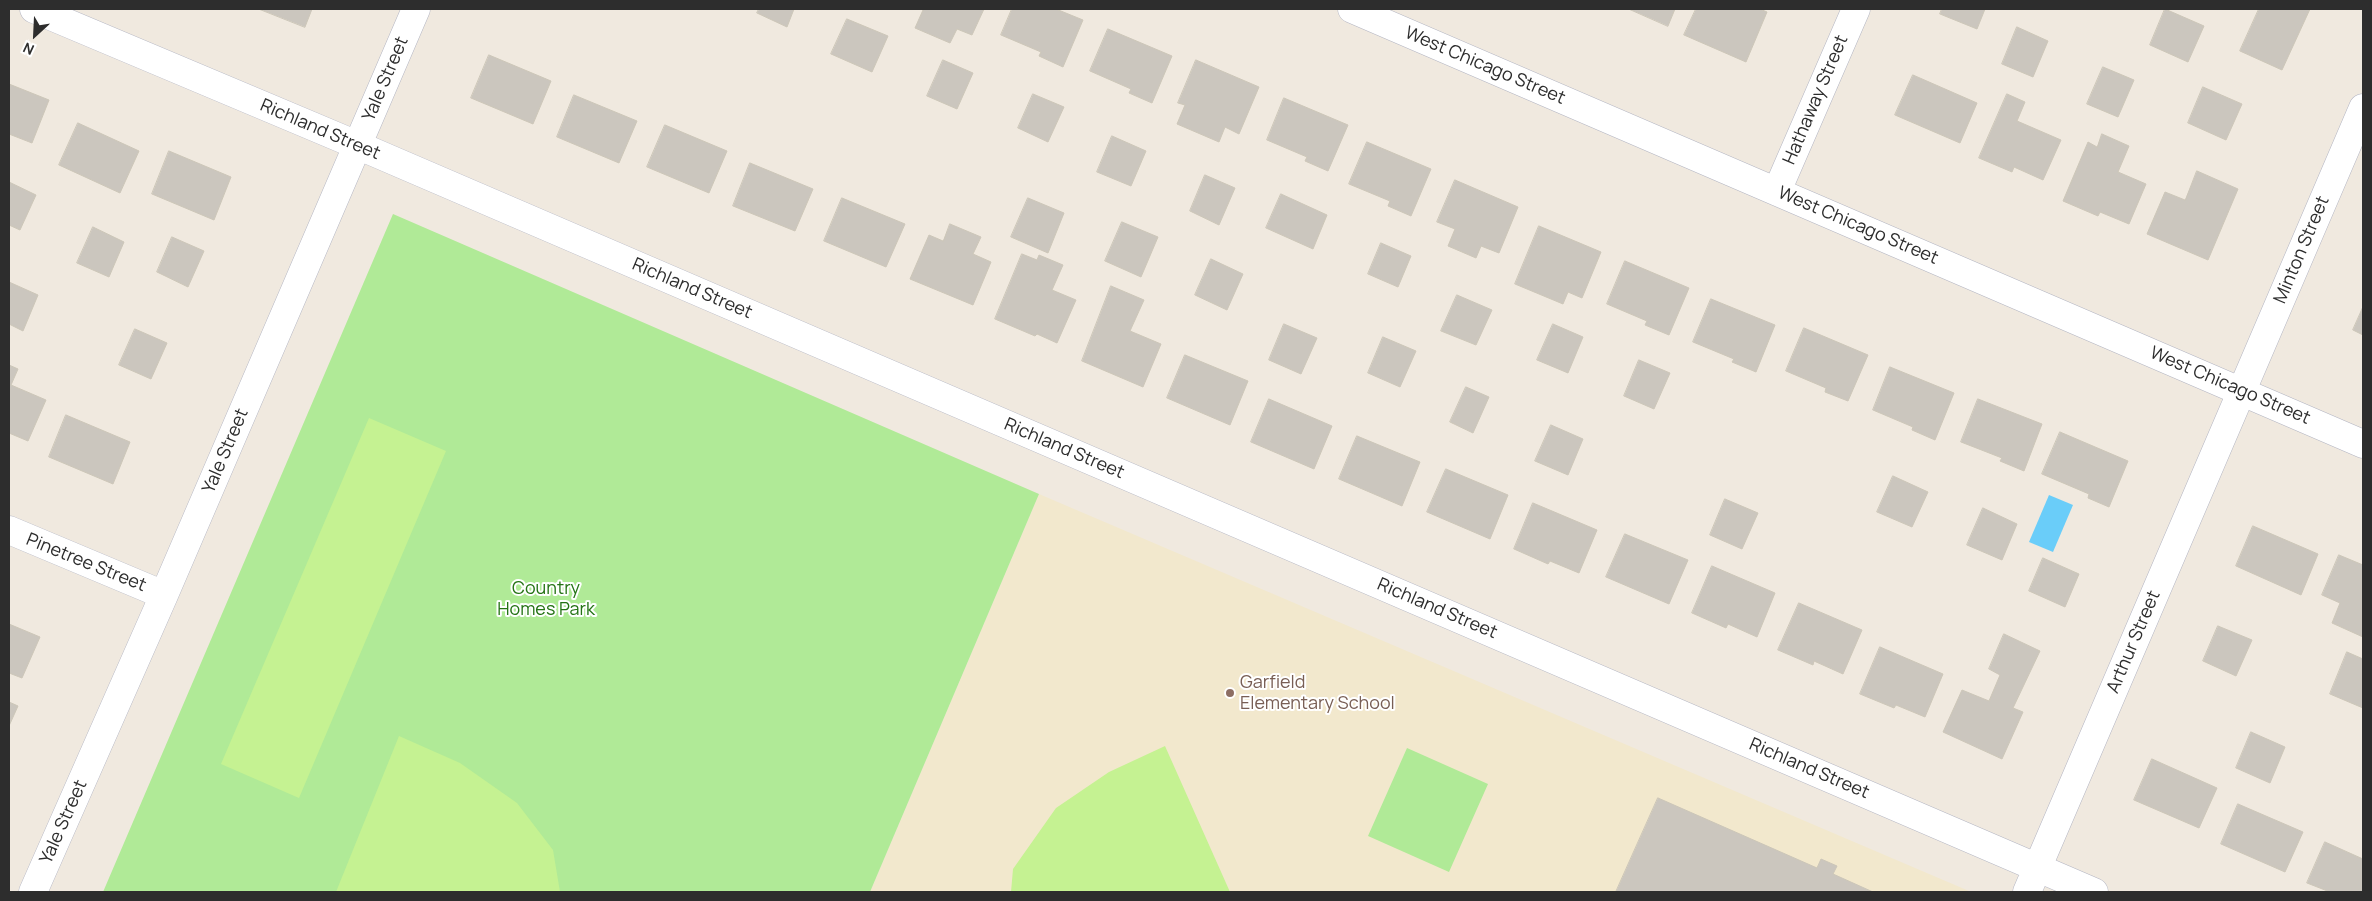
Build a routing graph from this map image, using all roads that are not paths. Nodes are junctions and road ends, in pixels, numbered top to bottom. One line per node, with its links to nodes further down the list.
1 (34, 9): 6 (street, Richland Street)
2 (416, 9): 6 (street, Yale Street)
3 (1352, 9): 7 (street, West Chicago Street)
4 (1856, 9): 7 (street, Hathaway Street)
5 (2363, 108): 8 (street, Minton Street)
6 (357, 145): 11 (street, Yale Street); 12 (street, Richland Street)
7 (1777, 192): 8 (street, West Chicago Street)
8 (2242, 392): 9 (street, West Chicago Street); 12 (street, Arthur Street)
9 (2363, 444)
10 (9, 530): 11 (street, Pinetree Street)
11 (164, 594): 13 (street, Yale Street)
12 (2037, 868): 14 (street, Arthur Street); 15 (street, Richland Street)
13 (33, 892)
14 (2026, 892)
15 (2094, 892)

